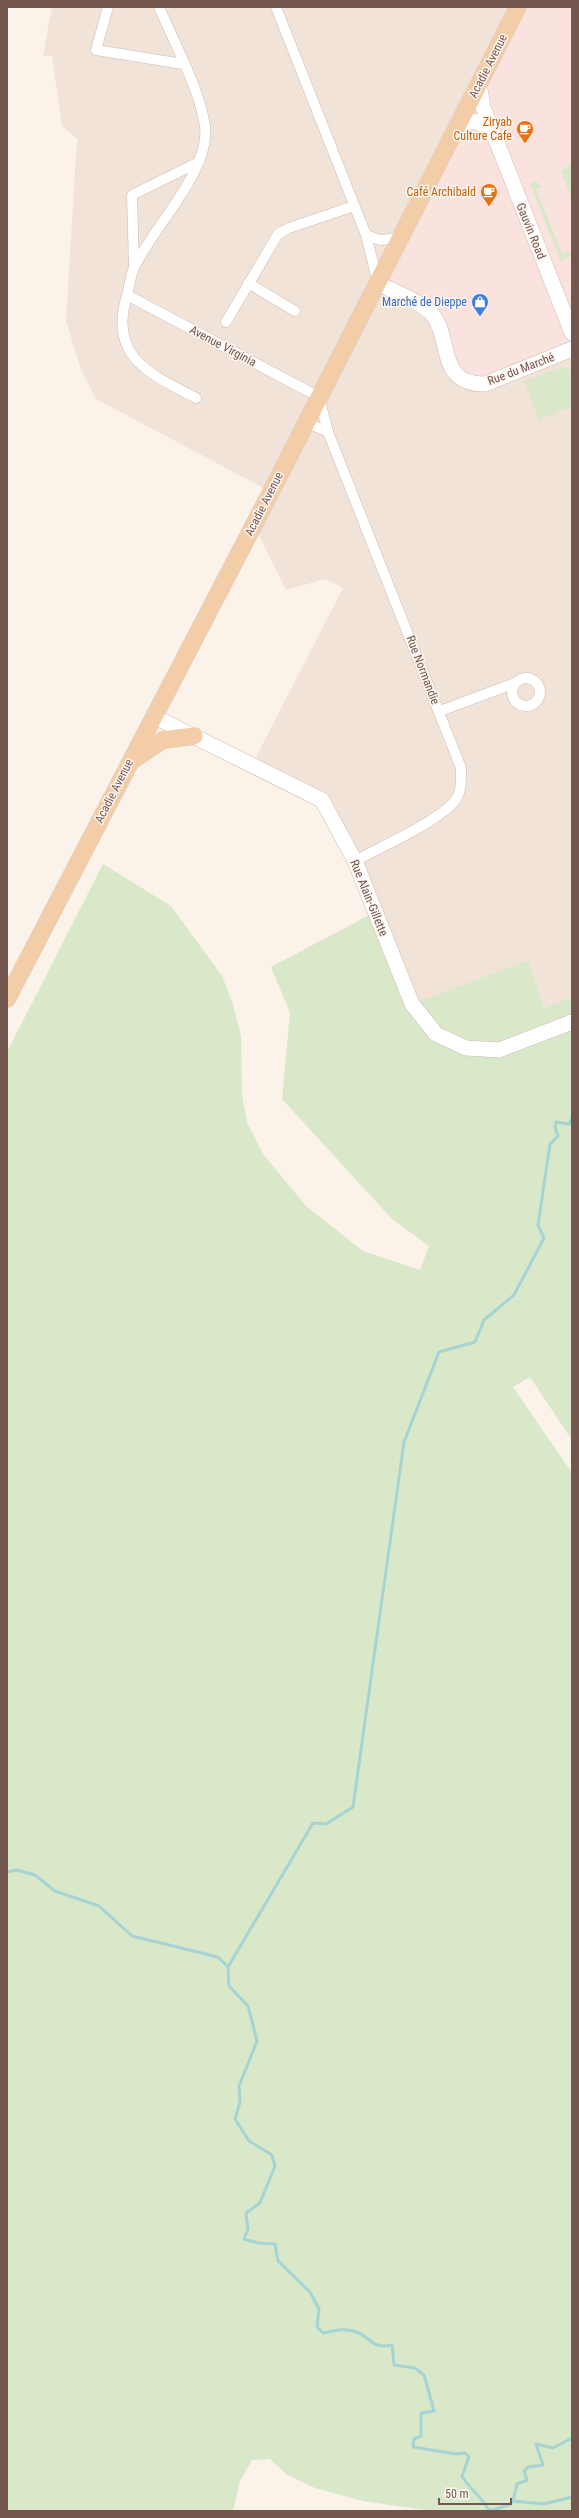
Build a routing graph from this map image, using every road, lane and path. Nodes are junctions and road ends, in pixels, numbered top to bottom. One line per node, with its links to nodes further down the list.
1 (108, 7): 5 (street)
2 (159, 7): 5 (street)
3 (276, 7): 10 (street)
4 (518, 7): 6 (main road, Acadie Avenue)
5 (183, 64): 9 (street)
6 (479, 83): 7 (main road, Acadie Avenue); 8 (street, Gauvin Road)
7 (456, 126): 8 (street); 12 (main road, Acadie Avenue)
8 (491, 129): 19 (street, Gauvin Road)
9 (199, 162): 13 (street); 13 (street)
10 (354, 206): 11 (street); 15 (street, Avenue Virginia)
11 (366, 235): 12 (street); 14 (street)
12 (400, 238): 14 (main road, Acadie Avenue)
13 (134, 267): 16 (street)
14 (378, 283): 20 (street, Rue du Marché); 21 (main road, Acadie Avenue)
15 (248, 284): 17 (street); 18 (street, Avenue Virginia)
16 (127, 294): 21 (street, Avenue Virginia); 22 (street)
17 (295, 311)
18 (226, 322)
19 (572, 333)
20 (572, 349)
21 (319, 397): 23 (main road, Acadie Avenue); 24 (street, Rue Normandie)
22 (196, 398)
23 (302, 427): 24 (street); 27 (main road, Acadie Avenue)
24 (328, 432): 26 (street, Rue Normandie)
25 (515, 683): 26 (street)
26 (440, 711): 30 (street, Rue Normandie)
27 (153, 716): 28 (street, Rue Alain-Gillette); 29 (main road, Acadie Avenue)
28 (194, 736): 29 (main road); 30 (street, Rue Alain-Gillette)
29 (129, 762): 31 (main road, Acadie Avenue)
30 (355, 861): 32 (street, Rue Alain-Gillette)
31 (7, 999)
32 (572, 1022)

